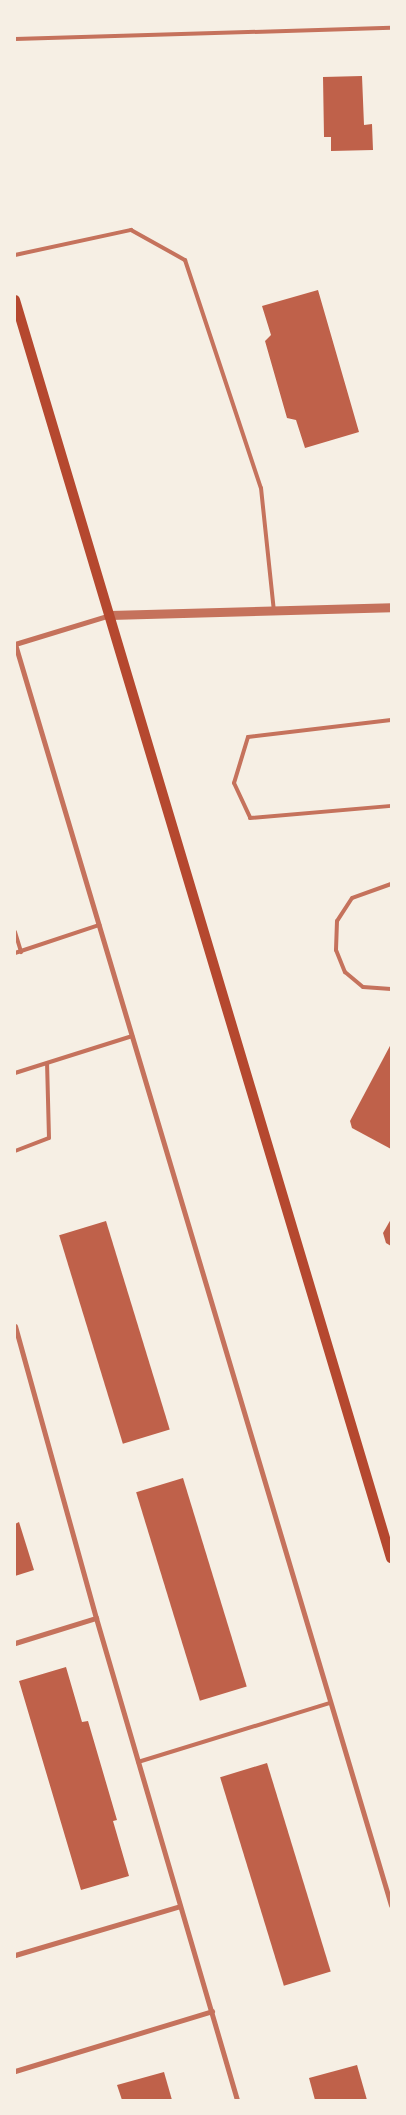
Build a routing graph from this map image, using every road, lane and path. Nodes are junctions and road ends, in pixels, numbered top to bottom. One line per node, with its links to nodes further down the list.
1 (391, 28): 2 (lane)
2 (15, 39)
3 (15, 255): 6 (lane)
4 (15, 300): 7 (main road)
5 (391, 607): 6 (street)
6 (274, 611): 7 (street)
7 (110, 616): 8 (street); 22 (main road)
8 (15, 644): 12 (street)
9 (391, 720): 10 (lane)
10 (391, 806)
11 (391, 884): 16 (lane)
12 (99, 925): 14 (lane); 17 (street)
13 (15, 932): 14 (lane)
14 (21, 952): 15 (lane)
15 (15, 953)
16 (391, 989)
17 (132, 1036): 18 (lane); 25 (street)
18 (47, 1064): 19 (lane); 20 (lane)
19 (15, 1073)
20 (15, 1152)
21 (15, 1326): 23 (street)
22 (391, 1558)
23 (96, 1618): 24 (street); 26 (street)
24 (15, 1642)
25 (330, 1703): 26 (lane); 27 (street)
26 (138, 1762): 28 (street)
27 (391, 1905)
28 (180, 1906): 29 (street); 30 (street)
29 (15, 1955)
30 (212, 2011): 31 (street); 32 (street)
31 (15, 2071)
32 (237, 2100)

